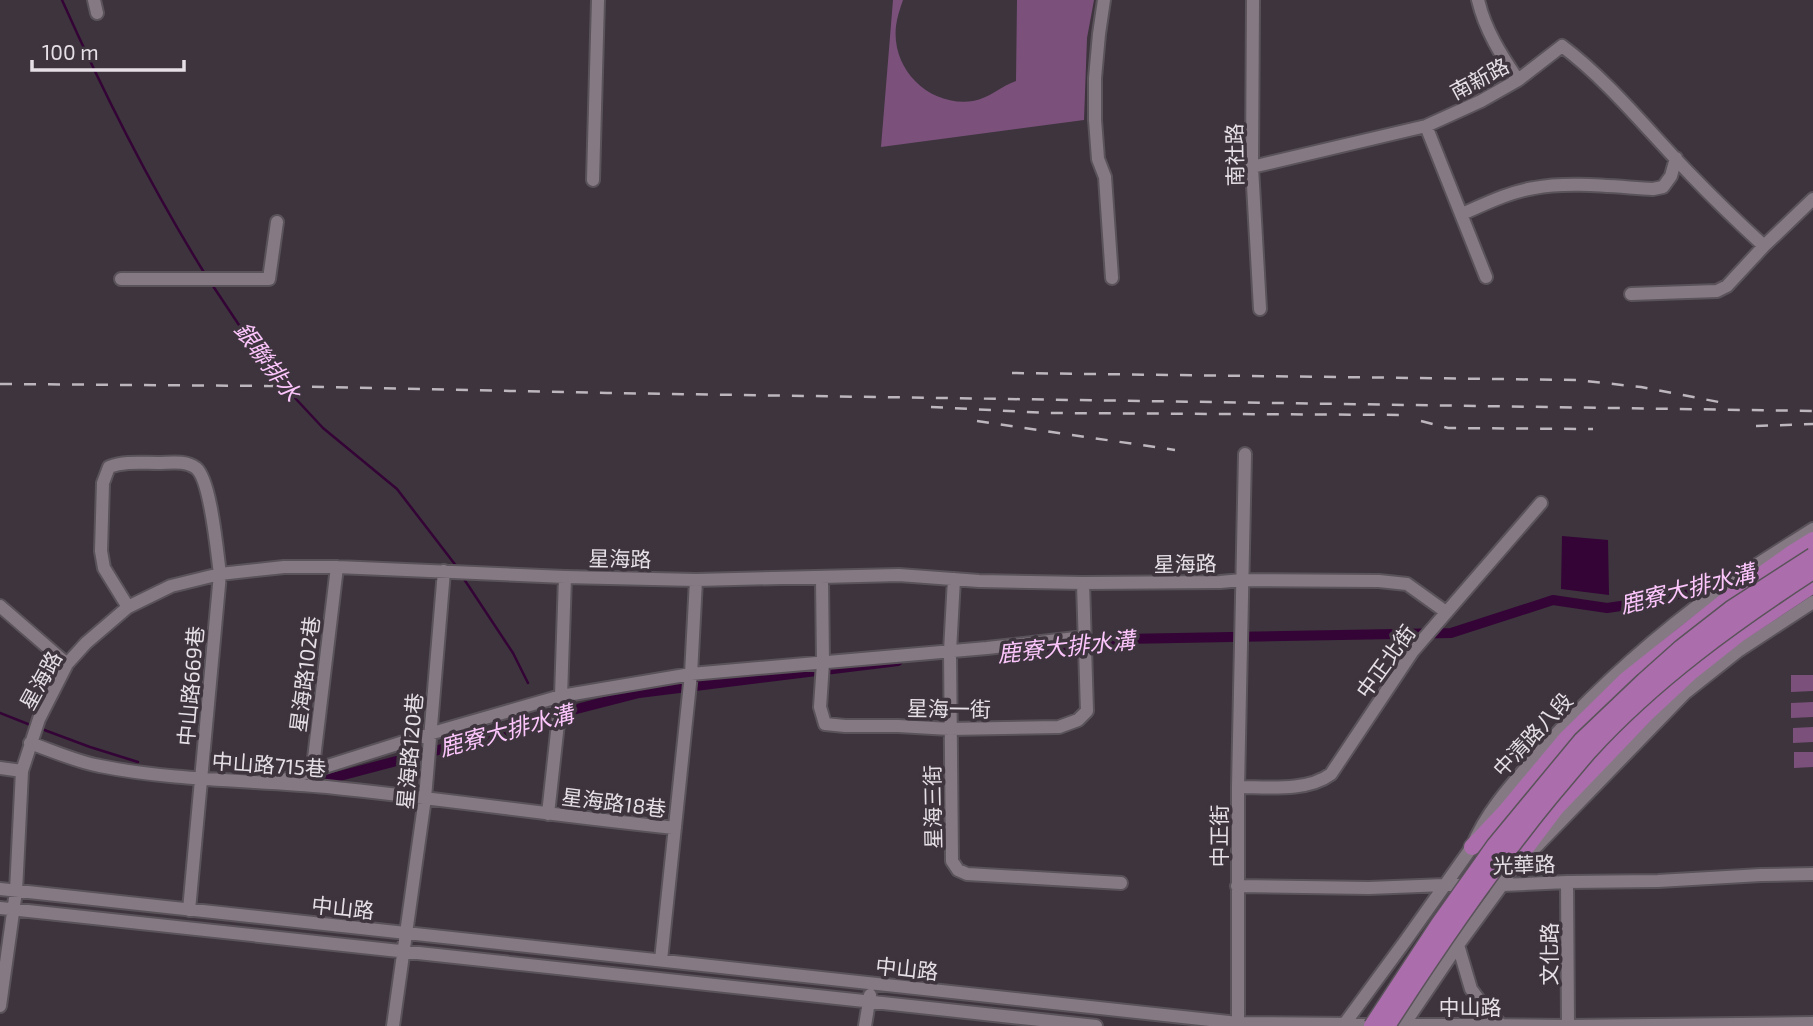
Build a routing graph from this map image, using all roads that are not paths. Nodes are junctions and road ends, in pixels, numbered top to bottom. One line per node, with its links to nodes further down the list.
1 (94, 0): 6 (street)
2 (598, 0): 11 (street)
3 (1104, 0): 17 (street)
4 (1252, 0): 10 (street, 南社路)
5 (1478, 0): 7 (street)
6 (97, 13)
7 (1518, 80): 8 (street, 南新路); 9 (street, 南新路)
8 (1426, 126): 10 (street, 南新路); 13 (street)
9 (1676, 158): 13 (street); 15 (street)
10 (1252, 167): 20 (street, 南社路)
11 (593, 180)
12 (1813, 199): 15 (street)
13 (1462, 214): 16 (street)
14 (276, 222): 18 (street)
15 (1763, 246): 19 (street)
16 (1486, 277)
17 (1112, 278)
18 (121, 279)
19 (1631, 294)
20 (1260, 309)
21 (1245, 454): 34 (street, 中正街)
22 (1541, 503): 40 (street, 中正北街)
23 (1813, 529): 60 (street, 中清路八段)
24 (1813, 540): 60 (main road)
25 (1813, 556): 87 (main road, bridge)
26 (337, 567): 27 (street, 星海路); 29 (street, 星海路); 51 (street, 星海路102巷)
27 (444, 571): 30 (street, 星海路); 48 (street, 星海路120巷)
28 (1813, 571): 88 (main road, bridge)
29 (220, 574): 39 (street, 星海路); 39 (street, 中山路669巷); 53 (street, 中山路669巷)
30 (565, 577): 33 (street, 星海路); 46 (street)
31 (821, 578): 32 (street, 星海路); 33 (street, 星海路); 43 (street, 星海一街)
32 (954, 579): 35 (street, 星海路); 42 (street, 星海三街)
33 (696, 580): 45 (street)
34 (1242, 580): 35 (street, 星海路); 40 (street, 星海路); 56 (street, 中正街)
35 (1083, 583): 41 (street, 星海一街)
36 (1813, 585): 61 (main road)
37 (1813, 602): 61 (street)
38 (0, 607): 44 (street)
39 (128, 607): 44 (street, 星海路)
40 (1446, 612): 56 (street, 中正北街)
41 (1085, 636): 42 (street); 47 (street, 星海一街)
42 (950, 651): 43 (street); 47 (street, 星海三街)
43 (823, 663): 45 (street); 47 (street, 星海一街)
44 (67, 664): 49 (street, 星海路)
45 (691, 674): 46 (street); 59 (street)
46 (561, 696): 48 (street); 58 (street)
47 (950, 729): 64 (street, 星海三街)
48 (429, 734): 51 (street); 57 (street, 星海路120巷)
49 (30, 743): 52 (street, 星海路); 53 (street, 中山路715巷)
50 (0, 768): 52 (street)
51 (312, 770): 54 (street); 55 (street, 星海路102巷)
52 (22, 771): 69 (street, 星海路)
53 (202, 779): 54 (street, 中山路715巷); 72 (street, 中山路669巷)
54 (277, 782): 55 (street, 中山路715巷)
55 (312, 786): 57 (street, 中山路715巷)
56 (1238, 787): 67 (street, 中正街)
57 (425, 798): 58 (street, 中山路715巷); 73 (street, 星海路120巷)
58 (548, 814): 59 (street, 星海路18巷)
59 (675, 828): 76 (street)
60 (1472, 847): 65 (street, 中清路八段)
61 (1515, 862): 66 (street)
62 (1813, 874): 63 (street, 光華路)
63 (1567, 882): 66 (street, 光華路); 90 (street, 文化路)
64 (1121, 883)
65 (1445, 885): 66 (street, 光華路); 67 (street, 光華路); 83 (street, 中清路八段)
66 (1502, 885): 74 (street)
67 (1237, 886): 82 (street, 中正街)
68 (0, 889): 69 (street, 中山路)
69 (16, 891): 71 (street, 星海路); 72 (street, 中山路)
70 (0, 908): 71 (street, 中山路)
71 (14, 909): 75 (street, 中山路); 79 (street, 星海路)
72 (189, 909): 73 (street, 中山路)
73 (407, 933): 75 (street, 星海路120巷); 76 (street, 中山路)
74 (1458, 945): 84 (street); 89 (street)
75 (404, 951): 78 (street, 中山路); 80 (street, 星海路120巷)
76 (661, 960): 77 (street, 中山路)
77 (870, 983): 78 (street); 82 (street, 中山路)
78 (870, 1002): 85 (street); 86 (street, 中山路)
79 (0, 1006)
80 (396, 1022)
81 (1813, 1023): 90 (street, 中山路)
82 (1238, 1025): 83 (street, 中山路)
83 (1344, 1025): 84 (street, 中山路)
84 (1404, 1025): 89 (street, 中山路)
85 (865, 1026)
86 (1096, 1026)
87 (1372, 1026)
88 (1387, 1026)
89 (1502, 1026): 90 (street, 中山路)
90 (1568, 1026)

